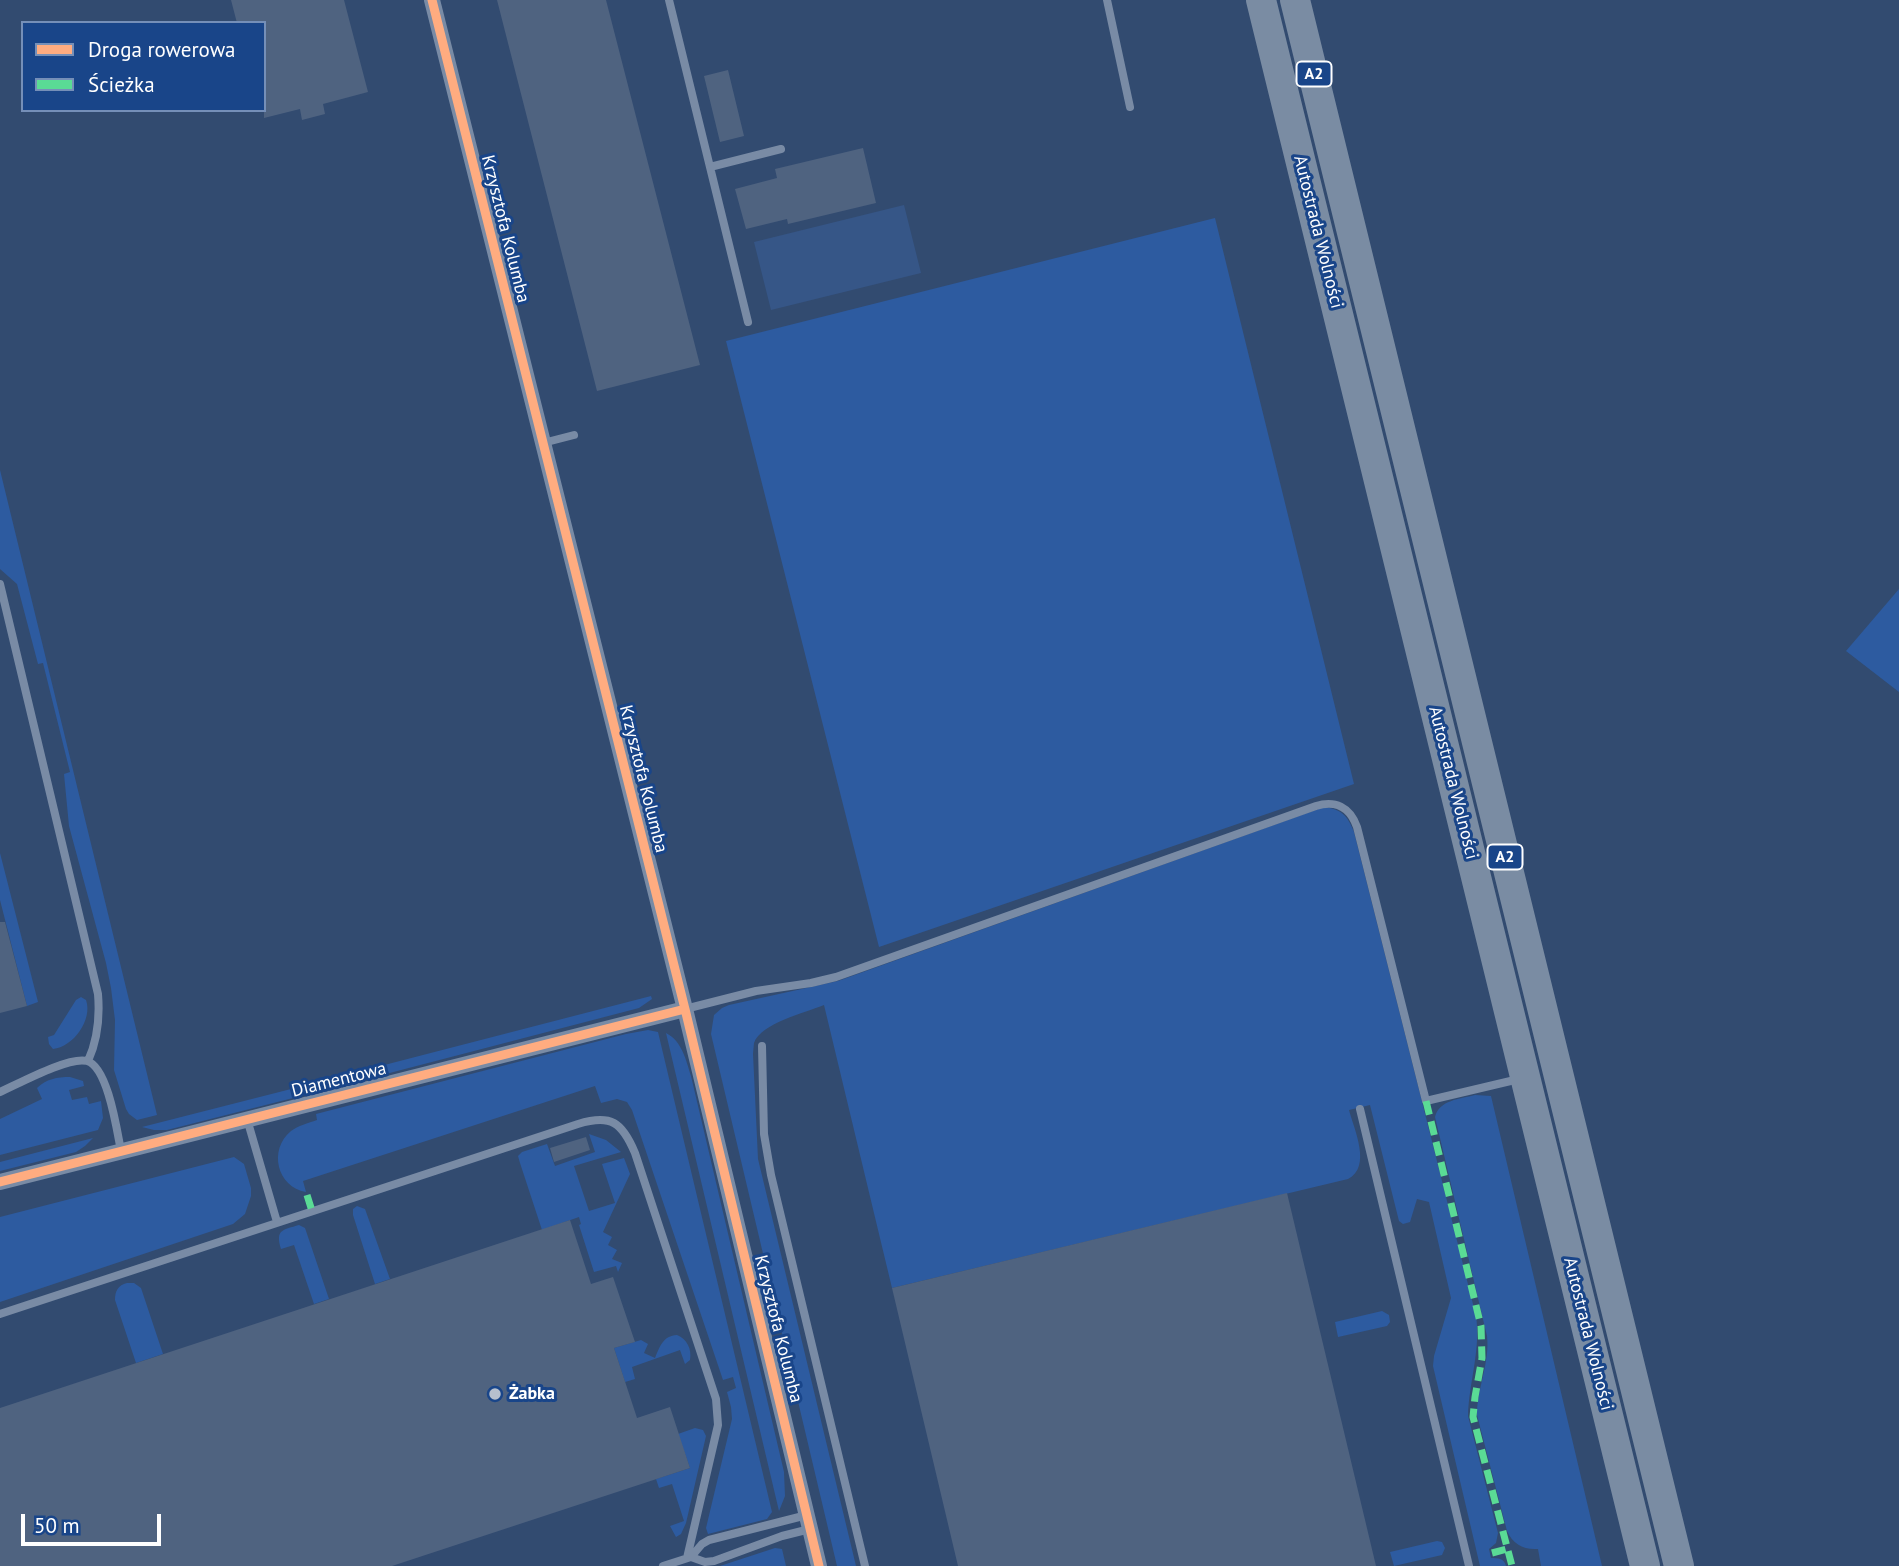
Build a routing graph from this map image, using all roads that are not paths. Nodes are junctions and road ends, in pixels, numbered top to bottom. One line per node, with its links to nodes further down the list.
1 (432, 0): 11 (street, Krzysztofa Kolumba)
2 (669, 0): 8 (lane)
3 (1107, 0): 6 (lane)
4 (1261, 0): 16 (highway, Autostrada Wolności / A2)
5 (1295, 0): 31 (highway, Autostrada Wolności / A2)
6 (1130, 107)
7 (781, 149): 8 (lane)
8 (710, 167): 9 (lane)
9 (748, 321)
10 (574, 435): 11 (lane)
11 (543, 443): 13 (street, Krzysztofa Kolumba)
12 (0, 584): 15 (lane)
13 (685, 1009): 16 (lane); 19 (street, Diamentowa); 24 (street, Krzysztofa Kolumba)
14 (762, 1046): 28 (lane)
15 (88, 1061): 17 (lane); 20 (lane)
16 (1525, 1077): 30 (highway, Autostrada Wolności / A2)
17 (0, 1092)
18 (1360, 1108): 29 (lane)
19 (247, 1119): 20 (street, Diamentowa); 22 (lane)
20 (121, 1151): 21 (street, Diamentowa)
21 (0, 1182)
22 (277, 1222): 23 (lane); 25 (lane)
23 (0, 1314)
24 (808, 1522): 25 (lane); 25 (lane); 27 (street, Krzysztofa Kolumba)
25 (689, 1558): 26 (lane)
26 (663, 1566)
27 (819, 1566)
28 (865, 1566)
29 (1469, 1566)
30 (1645, 1566)
31 (1679, 1566)

